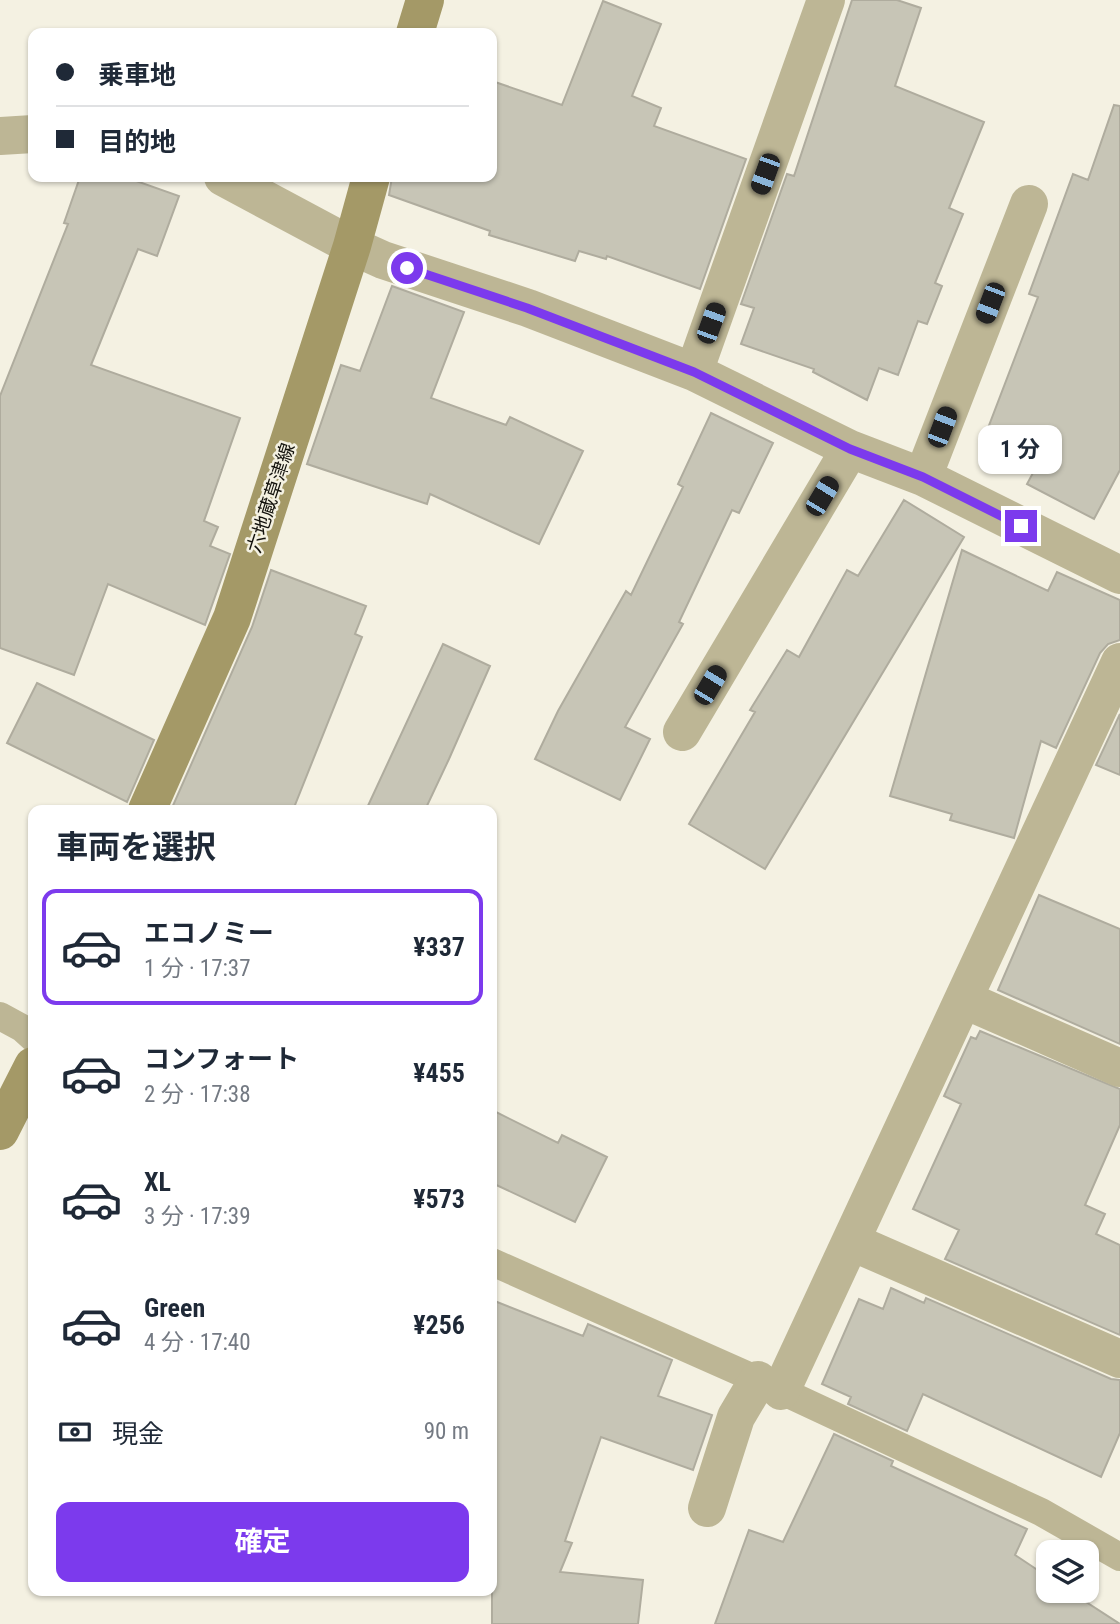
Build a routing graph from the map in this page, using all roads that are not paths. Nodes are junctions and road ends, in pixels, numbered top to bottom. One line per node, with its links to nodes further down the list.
1 (425, 0): 3 (main road)
2 (827, 0): 10 (street)
3 (417, 28)
4 (28, 134): 5 (street)
5 (0, 136)
6 (232, 182): 9 (street)
7 (370, 182): 9 (main road, 六地蔵草津線)
8 (1029, 204): 12 (street)
9 (352, 246): 10 (street); 16 (main road, 六地蔵草津線)
10 (694, 372): 11 (street)
11 (850, 449): 12 (street); 15 (street)
12 (923, 477): 13 (street)
13 (1120, 575)
14 (1120, 662): 17 (street)
15 (682, 732)
16 (149, 805)
17 (965, 1000): 20 (street); 23 (street)
18 (0, 1016): 19 (lane)
19 (28, 1033)
20 (1120, 1068)
21 (28, 1076): 22 (main road)
22 (0, 1131)
23 (852, 1242): 25 (street); 26 (street)
24 (497, 1264): 26 (lane)
25 (1120, 1359)
26 (769, 1386): 27 (street); 28 (lane)
27 (707, 1508)
28 (1120, 1557)

